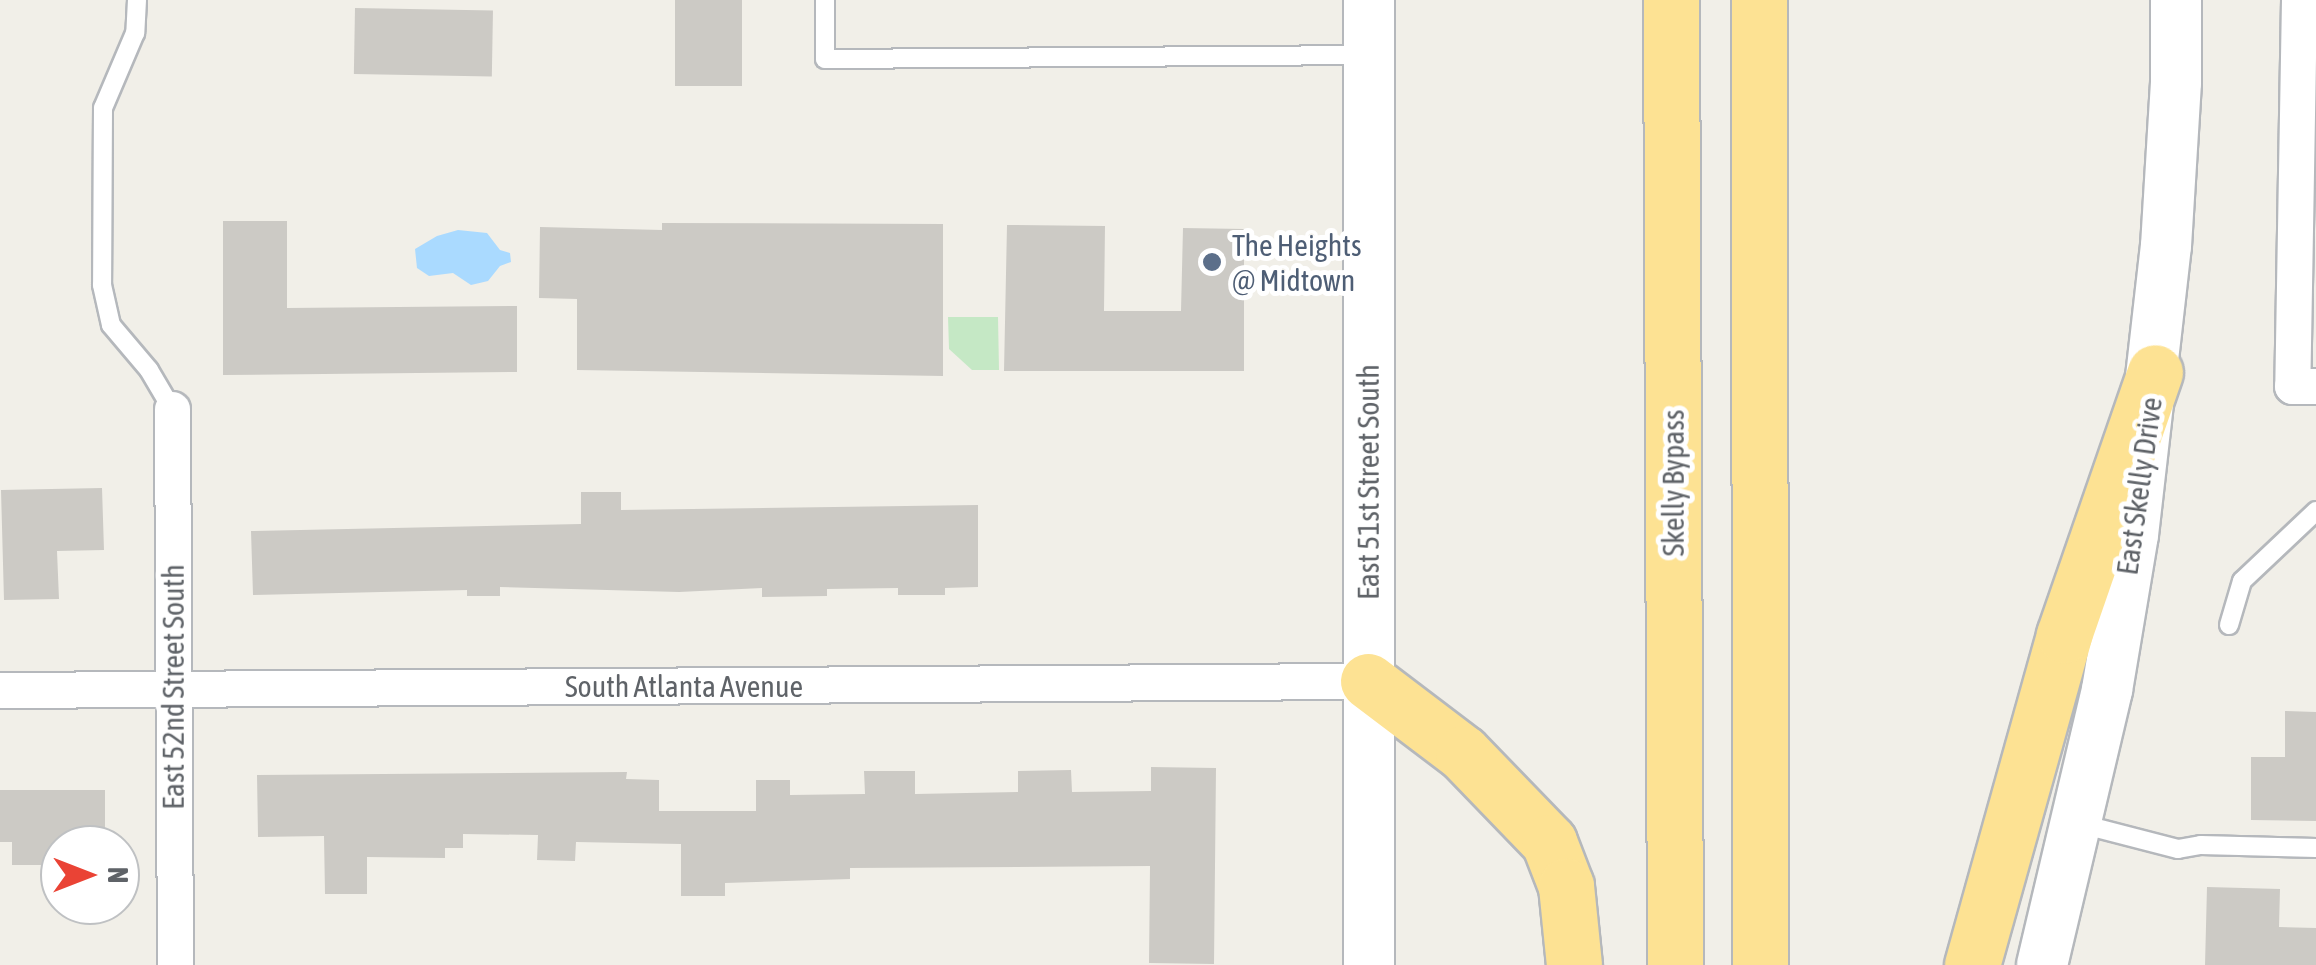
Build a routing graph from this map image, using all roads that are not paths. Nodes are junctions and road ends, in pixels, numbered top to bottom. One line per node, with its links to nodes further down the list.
1 (137, 0): 11 (lane)
2 (825, 0): 8 (lane)
3 (1370, 0): 8 (main road, East 51st Street South)
4 (1671, 0): 22 (highway, Skelly Bypass)
5 (1759, 0): 23 (highway)
6 (2176, 0): 9 (main road, East Skelly Drive)
7 (2299, 0): 10 (street)
8 (1369, 54): 14 (main road, East 51st Street South)
9 (2155, 372): 17 (main road, East Skelly Drive); 24 (highway)
10 (2316, 386)
11 (172, 409): 15 (street, East 52nd Street South)
12 (2316, 511): 13 (lane)
13 (2229, 624)
14 (1368, 681): 15 (street, South Atlanta Avenue); 20 (main road, East 51st Street South); 21 (highway)
15 (174, 689): 16 (street, South Atlanta Avenue); 19 (street, East 52nd Street South)
16 (0, 690)
17 (2076, 823): 18 (lane); 25 (main road, East Skelly Drive)
18 (2316, 848)
19 (175, 965)
20 (1368, 965)
21 (1574, 965)
22 (1674, 965)
23 (1760, 965)
24 (1972, 965)
25 (2042, 965)

